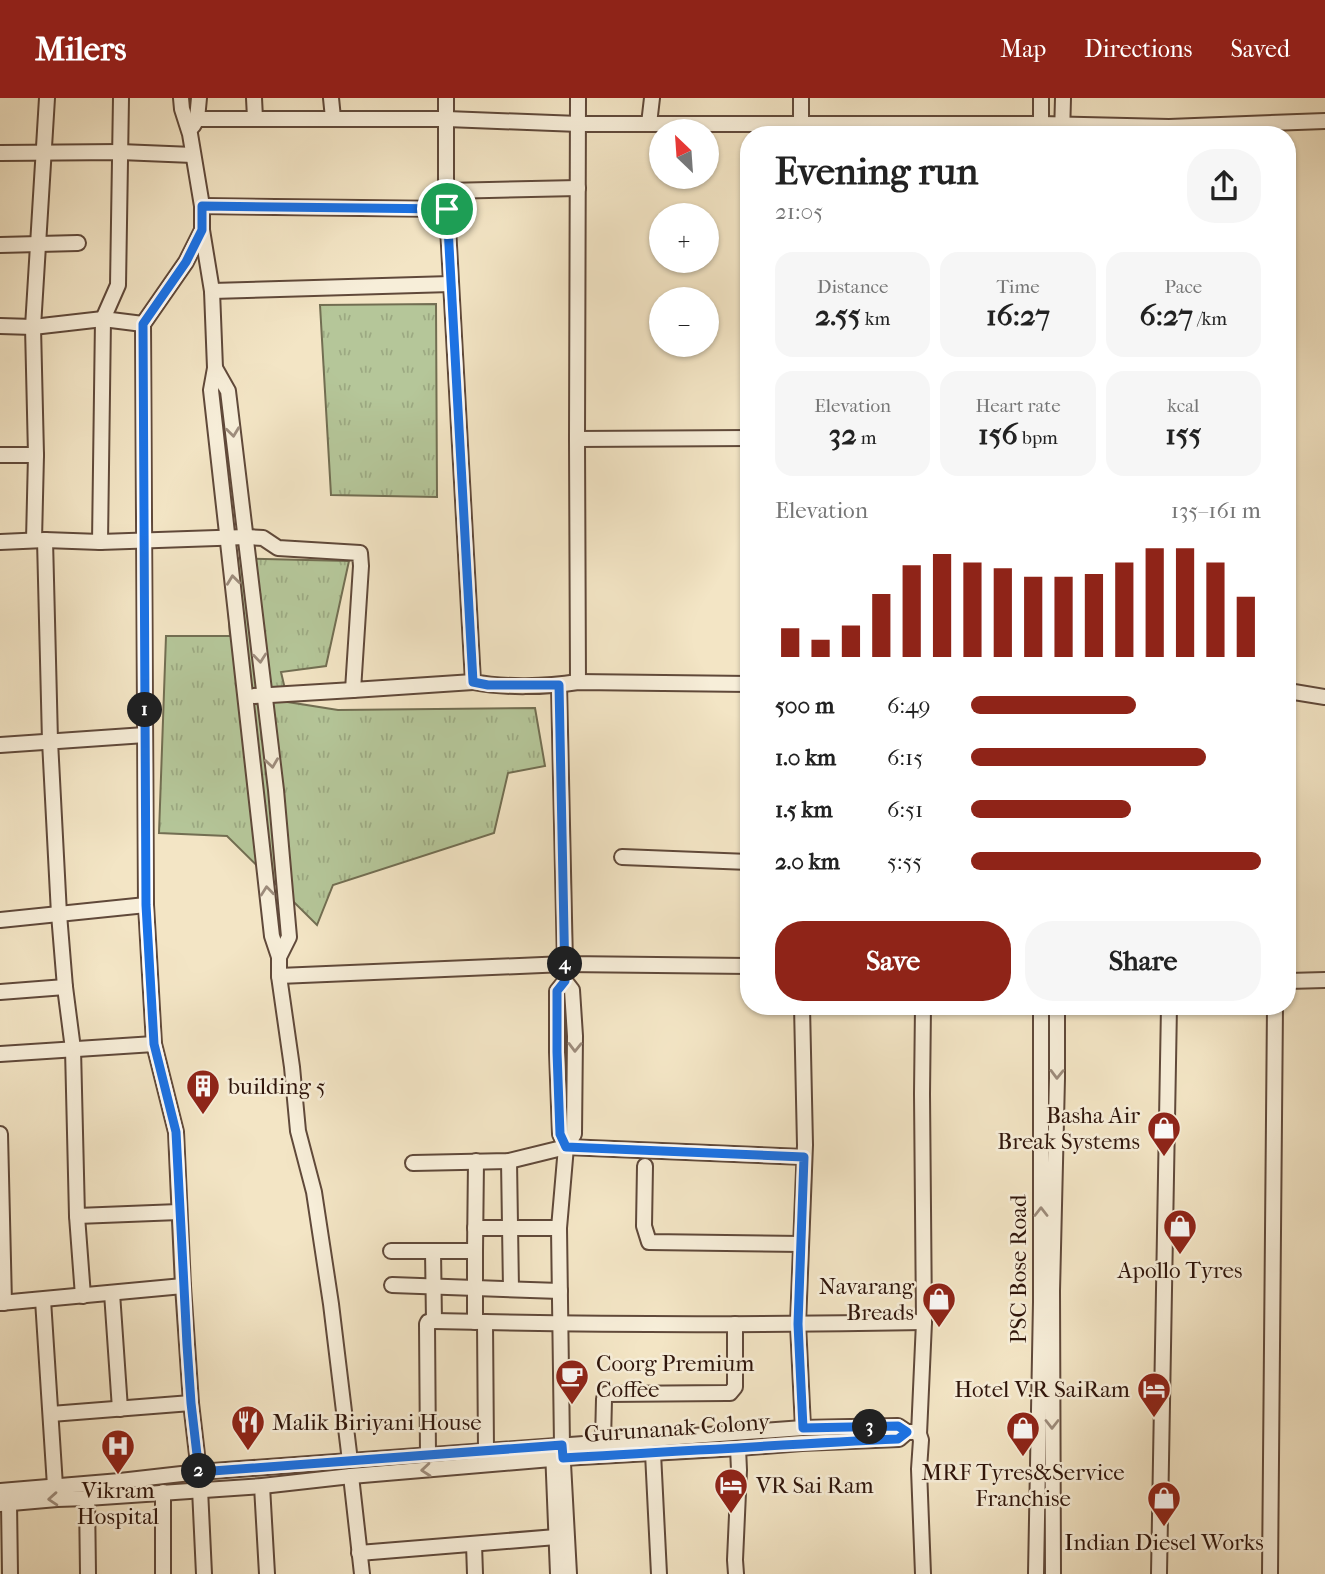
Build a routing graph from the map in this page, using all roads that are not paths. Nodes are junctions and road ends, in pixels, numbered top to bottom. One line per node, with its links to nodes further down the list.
1 (47, 98): 28 (street)
2 (121, 98): 29 (street)
3 (181, 98): 27 (street)
4 (199, 98): 15 (street)
5 (254, 98): 13 (street)
6 (331, 98): 14 (street)
7 (446, 98): 16 (street)
8 (578, 98): 19 (street)
9 (652, 98): 17 (street)
10 (801, 98): 21 (street)
11 (1041, 98): 22 (street)
12 (1063, 98): 23 (street)
13 (255, 118): 14 (street); 15 (street)
14 (333, 118): 16 (street)
15 (197, 119): 27 (street)
16 (447, 119): 19 (street); 33 (street)
17 (650, 119)
18 (1325, 121): 24 (street)
19 (579, 124): 20 (street); 32 (street)
20 (649, 124)
21 (801, 126)
22 (1041, 126)
23 (1063, 126)
24 (1296, 126)
25 (719, 127): 26 (street)
26 (740, 128)
27 (190, 134): 31 (street)
28 (44, 152): 29 (street); 30 (street); 39 (street)
29 (120, 152): 31 (street); 42 (street)
30 (0, 153)
31 (193, 155): 34 (street)
32 (578, 188): 33 (street); 48 (street)
33 (446, 191): 35 (street)
34 (202, 206): 35 (street); 36 (street)
35 (447, 209): 40 (street)
36 (202, 230): 41 (street); 43 (street)
37 (78, 243): 39 (street)
38 (0, 244): 39 (street)
39 (38, 244): 45 (street)
40 (451, 284): 41 (street); 57 (street)
41 (212, 291): 46 (street)
42 (103, 320): 43 (street); 45 (street); 56 (street)
43 (143, 324): 54 (street)
44 (0, 326): 45 (street)
45 (33, 327): 50 (street)
46 (215, 368): 51 (street); 52 (street, one-way to 52)
47 (740, 438): 48 (street)
48 (576, 439): 58 (street)
49 (0, 455): 50 (street)
50 (36, 455): 53 (street)
51 (228, 537): 52 (street); 54 (street); 64 (street, one-way to 51)
52 (246, 537): 61 (street); 63 (street, one-way to 63)
53 (40, 540): 55 (street); 56 (street); 67 (street)
54 (144, 540): 56 (street); 66 (street)
55 (0, 542)
56 (100, 542)
57 (473, 682): 60 (street); 61 (street)
58 (578, 682): 59 (street); 60 (street)
59 (740, 684)
60 (559, 685): 75 (street)
61 (353, 690): 63 (street)
62 (1296, 692): 65 (street)
63 (264, 695): 64 (street); 74 (street, one-way to 74)
64 (246, 697): 74 (street, one-way to 64)
65 (1325, 697)
66 (145, 735): 67 (street); 71 (street)
67 (50, 741): 68 (street); 72 (street)
68 (0, 745)
69 (622, 858): 70 (street)
70 (740, 862)
71 (146, 905): 72 (street); 88 (street)
72 (59, 914): 73 (street); 80 (street)
73 (0, 920)
74 (279, 957): 77 (street)
75 (565, 964): 76 (street); 77 (street); 92 (street)
76 (740, 966)
77 (279, 976): 135 (street)
78 (1325, 980): 79 (street)
79 (1296, 981)
80 (65, 987): 81 (street); 89 (street)
81 (0, 992)
82 (802, 1015): 93 (street)
83 (923, 1015): 120 (street)
84 (1041, 1015): 158 (street, PSC Bose Road, one-way to 84)
85 (1058, 1015): 159 (street, one-way to 159)
86 (1169, 1015): 160 (street)
87 (1275, 1015): 161 (street)
88 (154, 1044): 89 (street); 99 (street)
89 (73, 1049): 90 (street); 100 (street)
90 (0, 1054)
91 (0, 1134): 98 (street)
92 (566, 1147): 93 (street); 95 (street); 103 (street)
93 (804, 1157): 104 (street)
94 (476, 1161): 95 (street); 96 (street); 101 (street)
95 (509, 1161): 102 (street)
96 (413, 1163)
97 (645, 1166): 104 (street)
98 (1, 1208): 117 (street)
99 (179, 1212): 100 (street); 109 (street)
100 (77, 1216): 115 (street)
101 (475, 1228): 102 (street); 107 (street)
102 (510, 1228): 103 (street); 112 (street)
103 (559, 1228): 113 (street)
104 (801, 1244): 123 (street)
105 (391, 1251): 106 (street)
106 (433, 1251): 107 (street); 110 (street)
107 (475, 1251): 111 (street)
108 (392, 1285): 110 (street)
109 (183, 1286): 114 (street); 124 (street)
110 (433, 1287): 111 (street); 118 (street)
111 (475, 1288): 112 (street); 119 (street)
112 (511, 1289): 113 (street)
113 (559, 1291): 121 (street)
114 (113, 1293): 115 (street); 125 (street)
115 (83, 1297): 116 (street)
116 (43, 1300): 117 (street); 126 (street)
117 (2, 1303)
118 (434, 1321): 119 (street); 134 (street)
119 (480, 1322): 121 (street); 131 (street)
120 (924, 1322): 123 (street); 128 (street)
121 (560, 1324): 122 (street); 132 (street)
122 (736, 1324): 123 (street); 129 (street)
123 (798, 1324): 127 (street)
124 (191, 1403): 125 (street); 136 (street)
125 (120, 1409): 126 (street)
126 (51, 1414): 137 (street)
127 (803, 1428): 128 (street, Gurunanak Colony); 129 (street, Gurunanak Colony)
128 (913, 1433): 130 (street, Gurunanak Colony); 157 (street)
129 (603, 1443): 132 (street, Gurunanak Colony)
130 (738, 1448): 133 (street, Gurunanak Colony); 156 (street)
131 (486, 1451): 132 (street, Gurunanak Colony); 134 (street, Gurunanak Colony)
132 (558, 1452): 133 (street, Gurunanak Colony); 135 (street, Gurunanak Colony, one-way to 135); 143 (street); 154 (street)
133 (653, 1453): 155 (street)
134 (428, 1455): 135 (street, Gurunanak Colony)
135 (350, 1469): 136 (street, Gurunanak Colony); 138 (street, Gurunanak Colony); 145 (street)
136 (204, 1472): 137 (street, Gurunanak Colony); 139 (street)
137 (55, 1486): 142 (street, Gurunanak Colony)
138 (262, 1486): 139 (street, Gurunanak Colony); 150 (street)
139 (206, 1489): 140 (street, Gurunanak Colony); 149 (street)
140 (163, 1492): 141 (street, Gurunanak Colony); 148 (street)
141 (87, 1498): 142 (street, Gurunanak Colony, one-way to 142); 147 (street)
142 (3, 1500): 146 (street)
143 (556, 1537): 144 (street); 153 (street)
144 (474, 1544): 145 (street); 152 (street)
145 (359, 1553): 151 (street)
146 (10, 1574)
147 (88, 1574)
148 (163, 1574)
149 (204, 1574)
150 (267, 1574)
151 (362, 1574)
152 (475, 1574)
153 (558, 1574)
154 (569, 1574)
155 (659, 1574)
156 (736, 1574)
157 (923, 1574)
158 (1036, 1574)
159 (1053, 1574)
160 (1159, 1574)
161 (1270, 1574)

